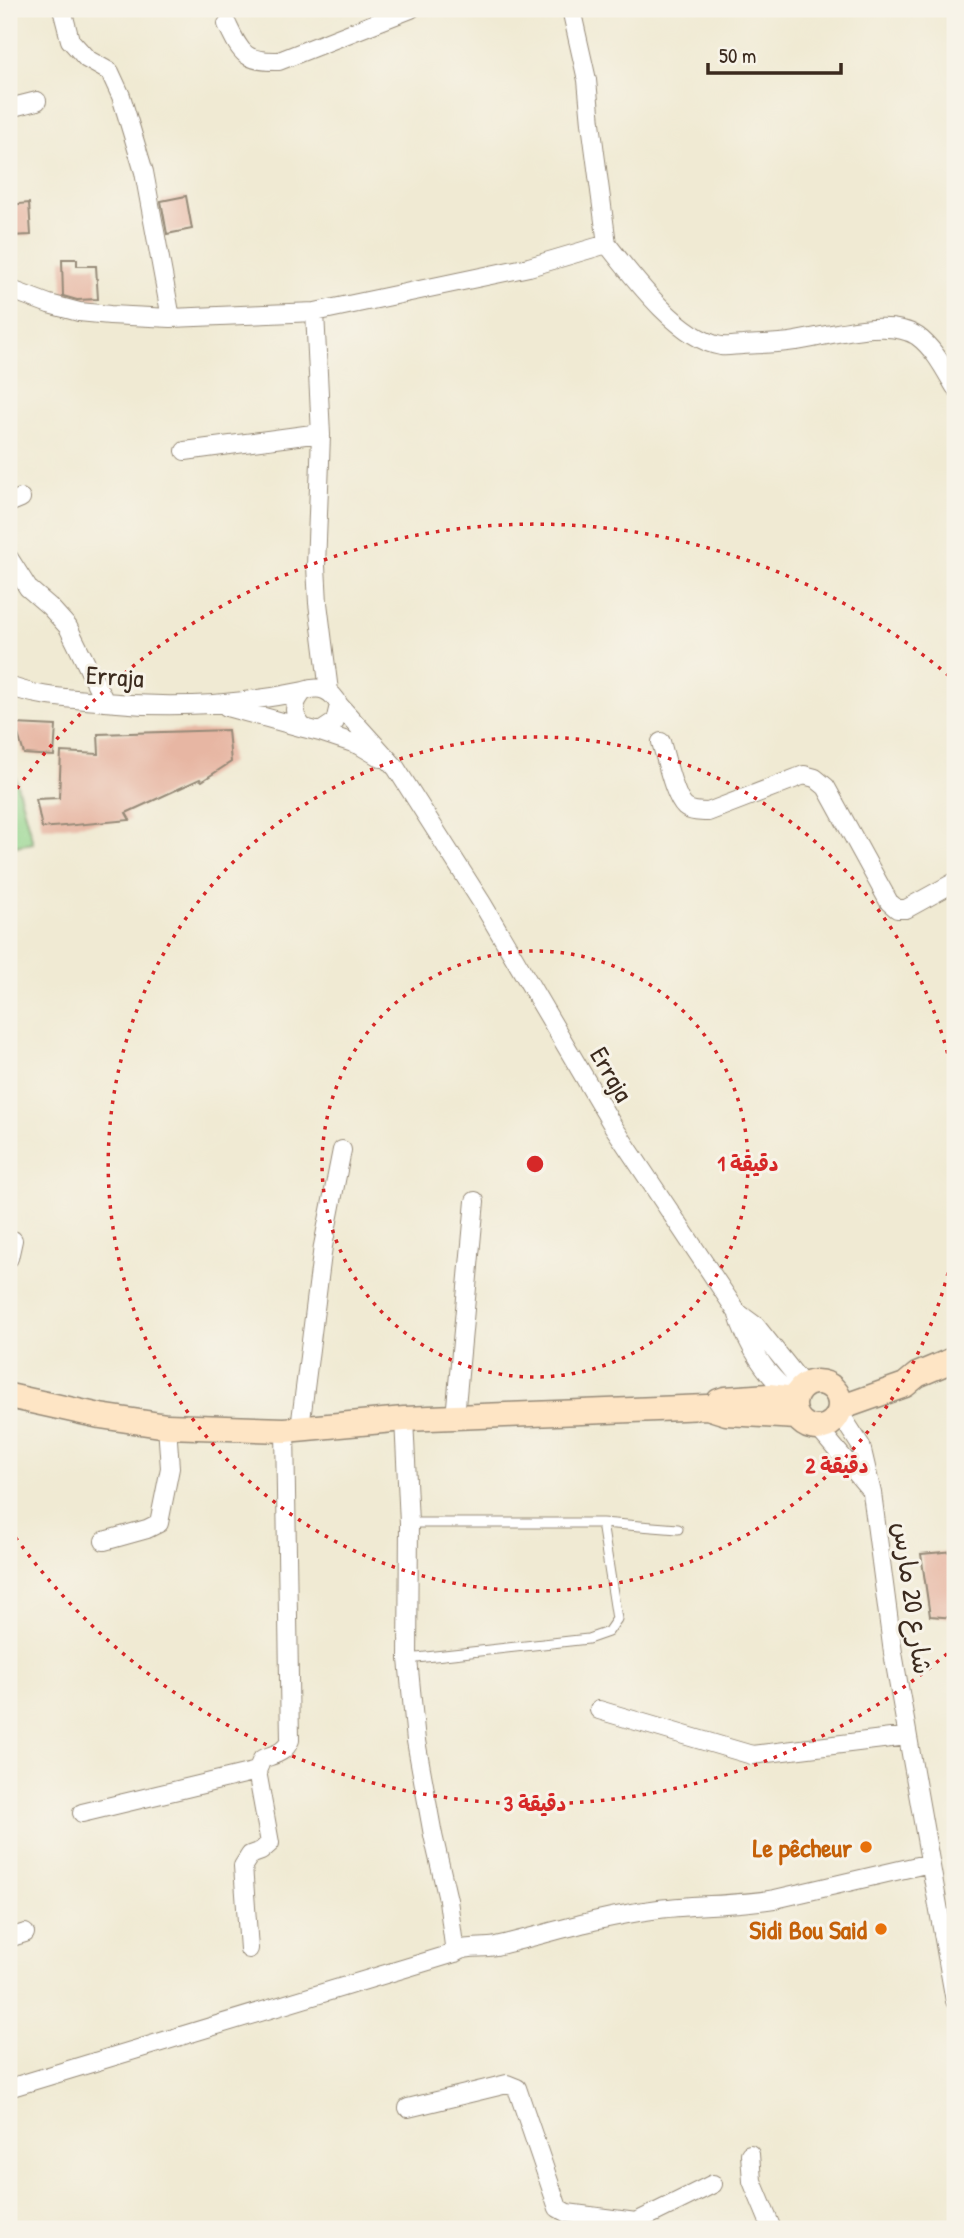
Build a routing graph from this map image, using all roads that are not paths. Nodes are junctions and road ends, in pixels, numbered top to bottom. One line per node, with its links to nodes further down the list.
1 (62, 9): 10 (street)
2 (411, 9): 4 (street)
3 (571, 9): 7 (street)
4 (226, 24)
5 (37, 101): 6 (street)
6 (9, 108)
7 (607, 244): 9 (street); 11 (street)
8 (9, 289): 10 (street)
9 (316, 312): 10 (street); 12 (street)
10 (171, 318)
11 (955, 387)
12 (320, 433): 13 (street); 16 (street)
13 (185, 451)
14 (9, 558): 17 (street)
15 (9, 686): 17 (street, Erraja)
16 (321, 694): 18 (street); 19 (street); 19 (street); 21 (street, Erraja)
17 (105, 702): 18 (street, Erraja)
18 (220, 705): 19 (street)
19 (312, 730): 21 (street)
20 (661, 742): 22 (street)
21 (396, 768): 30 (street, Erraja)
22 (955, 882)
23 (342, 1150): 34 (street)
24 (475, 1201): 31 (street)
25 (13, 1240): 26 (street)
26 (9, 1258)
27 (955, 1359): 29 (main road)
28 (9, 1396): 33 (main road)
29 (838, 1404): 30 (main road); 30 (main road); 35 (street, شارع 20 مارس)
30 (802, 1405): 31 (main road); 35 (street, شارع 20 مارس)
31 (455, 1417): 32 (main road)
32 (404, 1419): 34 (main road); 36 (street)
33 (167, 1426): 34 (main road); 39 (street)
34 (292, 1429): 43 (street)
35 (872, 1493): 42 (street, شارع 20 مارس)
36 (409, 1523): 37 (lane); 40 (street)
37 (602, 1523): 38 (lane); 40 (lane)
38 (678, 1529)
39 (104, 1541)
40 (408, 1659): 47 (street)
41 (598, 1710): 42 (street)
42 (907, 1736): 45 (street, شارع 20 مارس)
43 (257, 1771): 44 (street); 46 (street)
44 (82, 1813)
45 (930, 1863): 47 (street); 48 (street, شارع 20 مارس)
46 (249, 1949)
47 (455, 1953): 49 (street)
48 (955, 2001)
49 (9, 2088)
50 (408, 2108): 53 (street)
51 (750, 2154): 54 (street)
52 (713, 2184): 53 (street)
53 (635, 2225)
54 (772, 2229)

